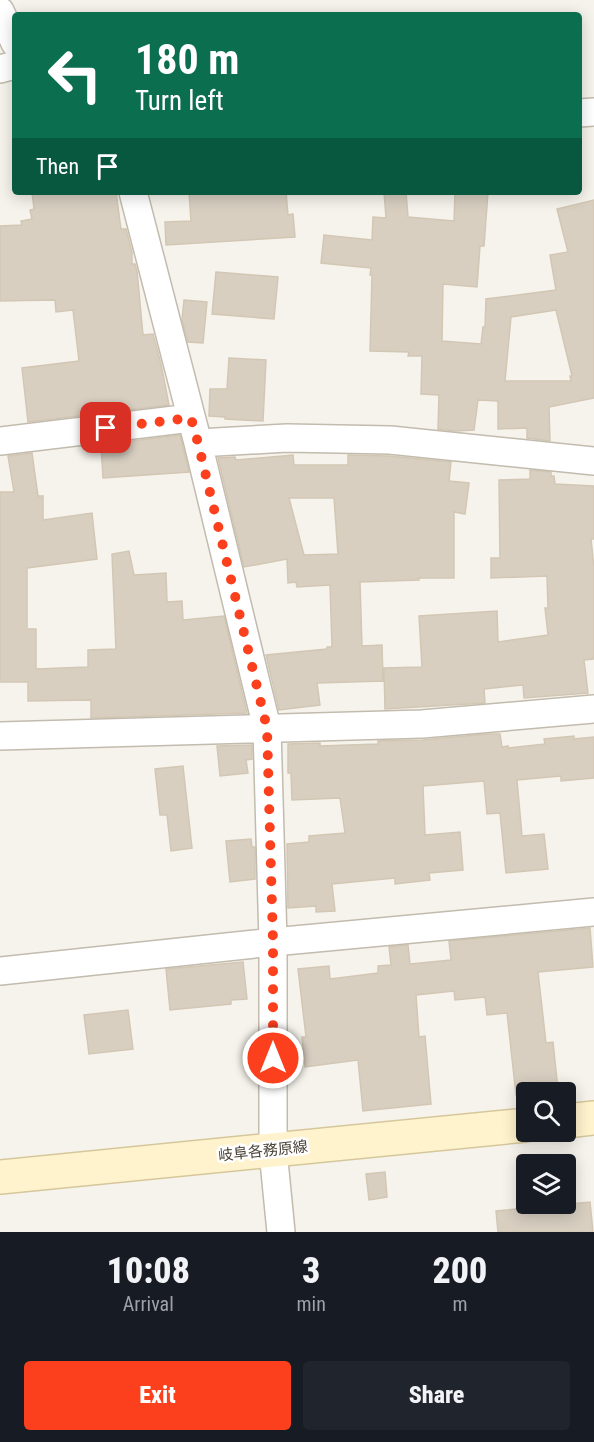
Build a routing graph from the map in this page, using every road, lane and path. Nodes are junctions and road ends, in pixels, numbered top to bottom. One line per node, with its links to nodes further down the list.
1 (0, 11): 2 (street)
2 (12, 37)
3 (134, 195): 4 (street)
4 (195, 430): 5 (street); 6 (street); 8 (street)
5 (0, 441)
6 (594, 460)
7 (594, 709): 8 (street)
8 (267, 728): 9 (street); 11 (street)
9 (0, 736)
10 (594, 912): 11 (street)
11 (273, 942): 12 (street); 16 (street)
12 (0, 971)
13 (594, 1118): 14 (main road)
14 (576, 1120)
15 (516, 1126): 16 (main road, 岐阜各務原線)
16 (273, 1151): 17 (main road, 岐阜各務原線); 18 (street)
17 (0, 1177)
18 (281, 1232)

